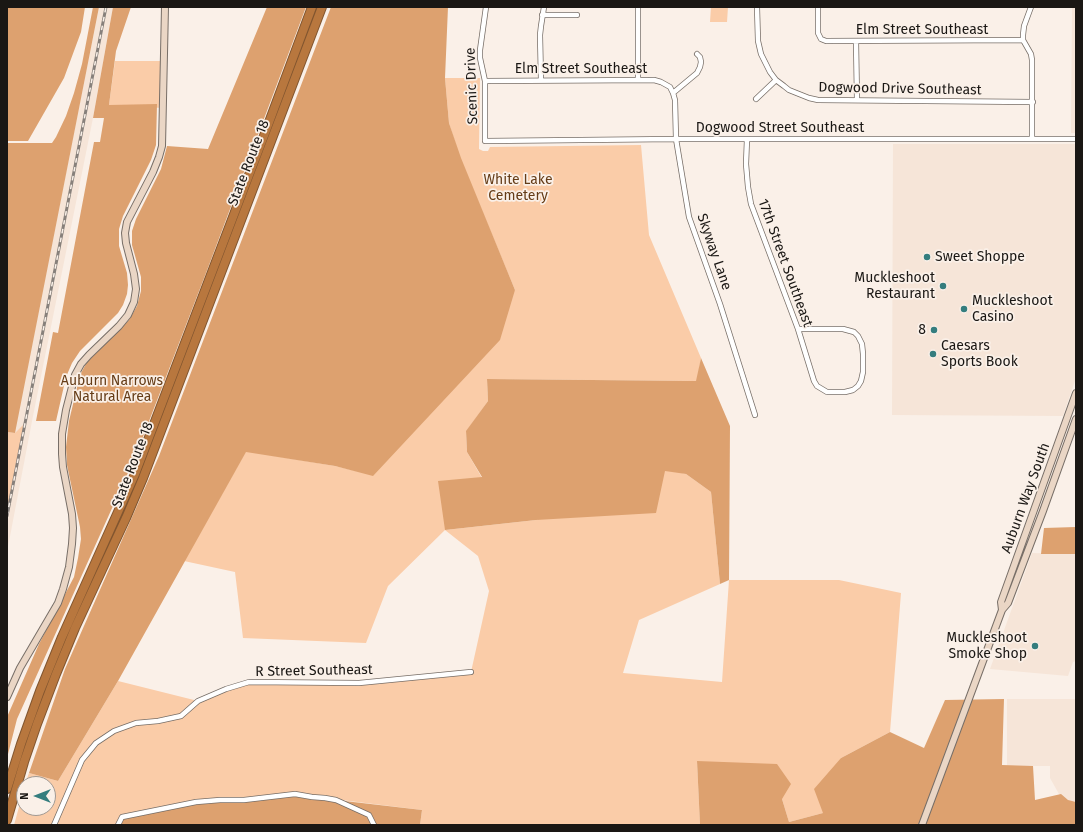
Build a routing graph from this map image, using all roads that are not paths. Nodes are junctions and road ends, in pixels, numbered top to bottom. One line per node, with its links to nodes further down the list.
1 (165, 7): 34 (main road)
2 (312, 7): 35 (highway, State Route 18)
3 (322, 7): 36 (highway, State Route 18)
4 (486, 7): 18 (street, Scenic Drive)
5 (544, 7): 10 (street)
6 (638, 7): 16 (street)
7 (758, 7): 17 (street)
8 (818, 7): 13 (street, Elm Street Southeast)
9 (1031, 7): 12 (street)
10 (542, 15): 11 (street); 15 (street)
11 (577, 15)
12 (1023, 40): 13 (street, Elm Street Southeast); 22 (street)
13 (856, 41): 21 (street)
14 (697, 54): 19 (street)
15 (540, 80): 16 (street, Elm Street Southeast); 18 (street, Elm Street Southeast)
16 (638, 80): 19 (street, Elm Street Southeast)
17 (776, 80): 20 (street); 21 (street, Dogwood Drive Southeast)
18 (485, 81): 27 (street, Scenic Drive)
19 (673, 93): 23 (street, Skyway Lane)
20 (756, 99)
21 (856, 100): 22 (street, Dogwood Drive Southeast)
22 (1033, 102): 25 (street)
23 (676, 139): 24 (street, Dogwood Street Southeast); 27 (street, Dogwood Street Southeast); 30 (street, Skyway Lane)
24 (747, 139): 25 (street, Dogwood Street Southeast); 28 (street, 17th Street Southeast)
25 (1032, 139): 26 (street, Dogwood Street Southeast)
26 (1076, 139)
27 (485, 141)
28 (798, 329): 28 (street, 17th Street Southeast)
29 (1076, 393): 32 (main road, Auburn Way South)
30 (755, 415)
31 (1076, 419): 32 (main road, Auburn Way South)
32 (1002, 610): 40 (main road, Auburn Way South)
33 (471, 672): 37 (street, R Street Southeast)
34 (7, 697)
35 (7, 789)
36 (7, 820)
37 (54, 825)
38 (118, 825): 39 (street)
39 (374, 825)
40 (922, 825)

